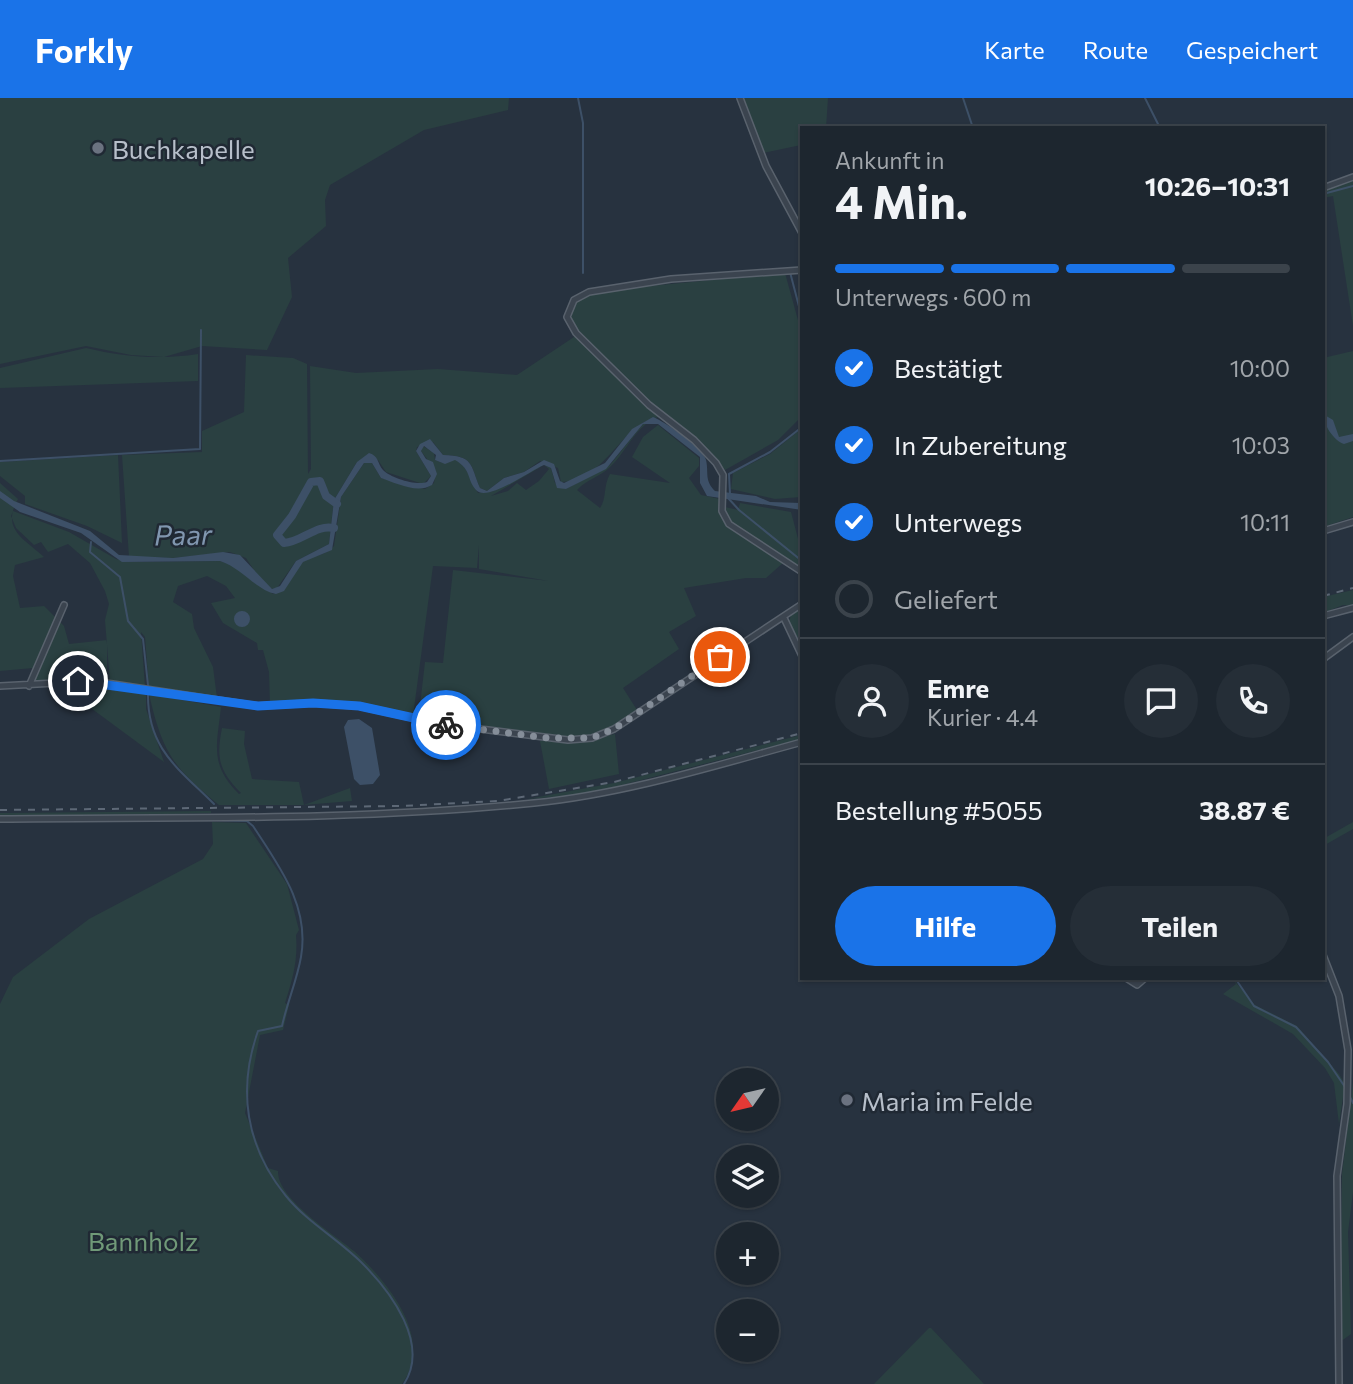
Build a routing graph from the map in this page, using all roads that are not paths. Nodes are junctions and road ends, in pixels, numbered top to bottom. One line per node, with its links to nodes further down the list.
1 (740, 98): 4 (street)
2 (1353, 177): 3 (street)
3 (1325, 187)
4 (800, 229)
5 (800, 270): 8 (street)
6 (1353, 522): 7 (street)
7 (1325, 530)
8 (800, 571)
9 (64, 606): 17 (street)
10 (800, 606): 13 (street)
11 (1351, 609): 12 (street)
12 (1325, 616)
13 (781, 620): 15 (street); 17 (street)
14 (1352, 637): 16 (street)
15 (800, 652)
16 (1325, 657)
17 (29, 685): 18 (street)
18 (0, 686)
19 (800, 742): 20 (street)
20 (0, 819)
21 (1325, 961): 22 (street)
22 (1339, 1384)

